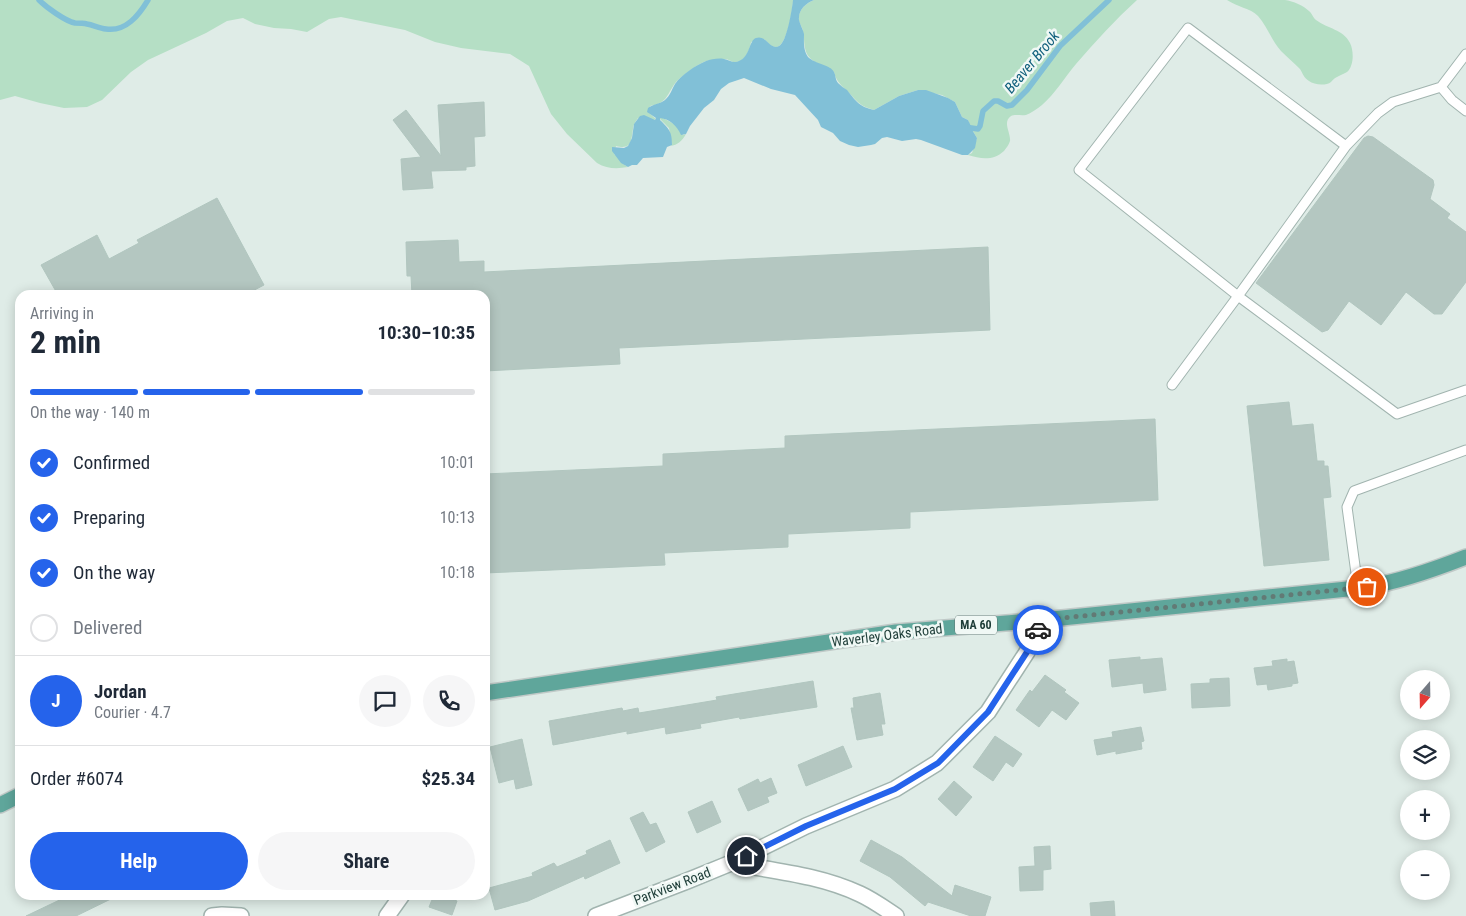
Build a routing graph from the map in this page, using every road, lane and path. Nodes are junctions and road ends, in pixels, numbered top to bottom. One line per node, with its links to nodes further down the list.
1 (1466, 54): 2 (lane)
2 (1441, 87): 3 (lane); 4 (lane)
3 (1466, 111)
4 (1346, 146): 5 (lane); 5 (lane)
5 (1238, 296): 6 (lane); 7 (lane)
6 (1172, 385)
7 (1466, 390)
8 (1466, 450): 10 (lane)
9 (1466, 557): 10 (main road, Waverley Oaks Road / MA 60)
10 (1358, 588): 11 (main road, Waverley Oaks Road / MA 60)
11 (1042, 620): 12 (main road, Waverley Oaks Road / MA 60); 15 (street, Parkview Road)
12 (490, 692)
13 (15, 798): 14 (main road)
14 (0, 805)
15 (731, 863): 20 (street, Parkview Road); 21 (street)
16 (399, 900): 19 (street)
17 (212, 916): 18 (street)
18 (241, 916)
19 (388, 916)
20 (596, 916)
21 (896, 916)

